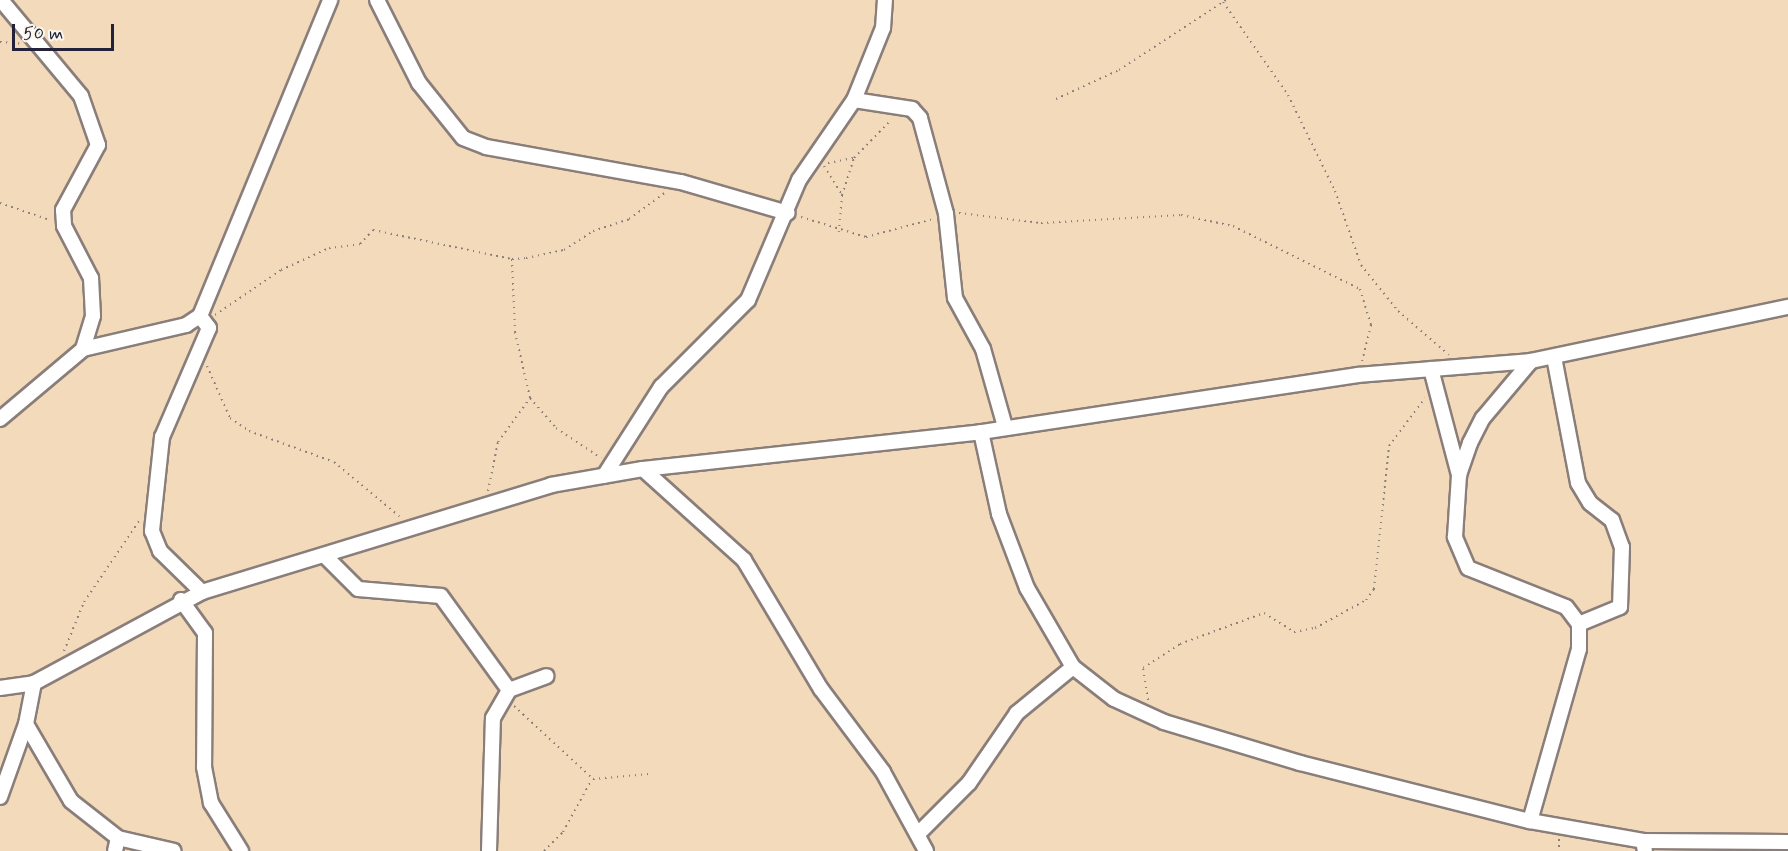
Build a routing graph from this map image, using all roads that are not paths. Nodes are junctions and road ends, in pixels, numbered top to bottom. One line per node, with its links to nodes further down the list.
1 (1, 0): 9 (street)
2 (330, 0): 8 (street)
3 (376, 0): 6 (street)
4 (885, 0): 5 (street)
5 (854, 100): 6 (street); 14 (street)
6 (788, 213): 16 (street)
7 (1788, 307): 10 (street)
8 (204, 318): 9 (street); 20 (street)
9 (83, 349): 13 (street)
10 (1554, 357): 11 (street); 22 (street)
11 (1531, 361): 12 (street); 18 (street)
12 (1431, 369): 14 (street); 18 (street)
13 (0, 419)
14 (1005, 427): 15 (street)
15 (981, 432): 17 (street); 23 (street)
16 (607, 470): 17 (street); 19 (street)
17 (643, 470): 31 (street)
18 (1459, 475): 22 (street)
19 (326, 557): 20 (street); 27 (street)
20 (202, 592): 21 (street)
21 (181, 600): 25 (street); 36 (street)
22 (1579, 624): 30 (street)
23 (1073, 667): 30 (street); 31 (street)
24 (547, 676): 27 (street)
25 (34, 683): 26 (street); 28 (street)
26 (0, 688)
27 (506, 693): 37 (street)
28 (26, 724): 29 (street); 33 (street)
29 (0, 797)
30 (1530, 821): 34 (street)
31 (919, 833): 38 (street)
32 (1788, 842): 34 (street)
33 (116, 844): 35 (street)
34 (1644, 846)
35 (174, 851)
36 (241, 851)
37 (489, 851)
38 (926, 851)

